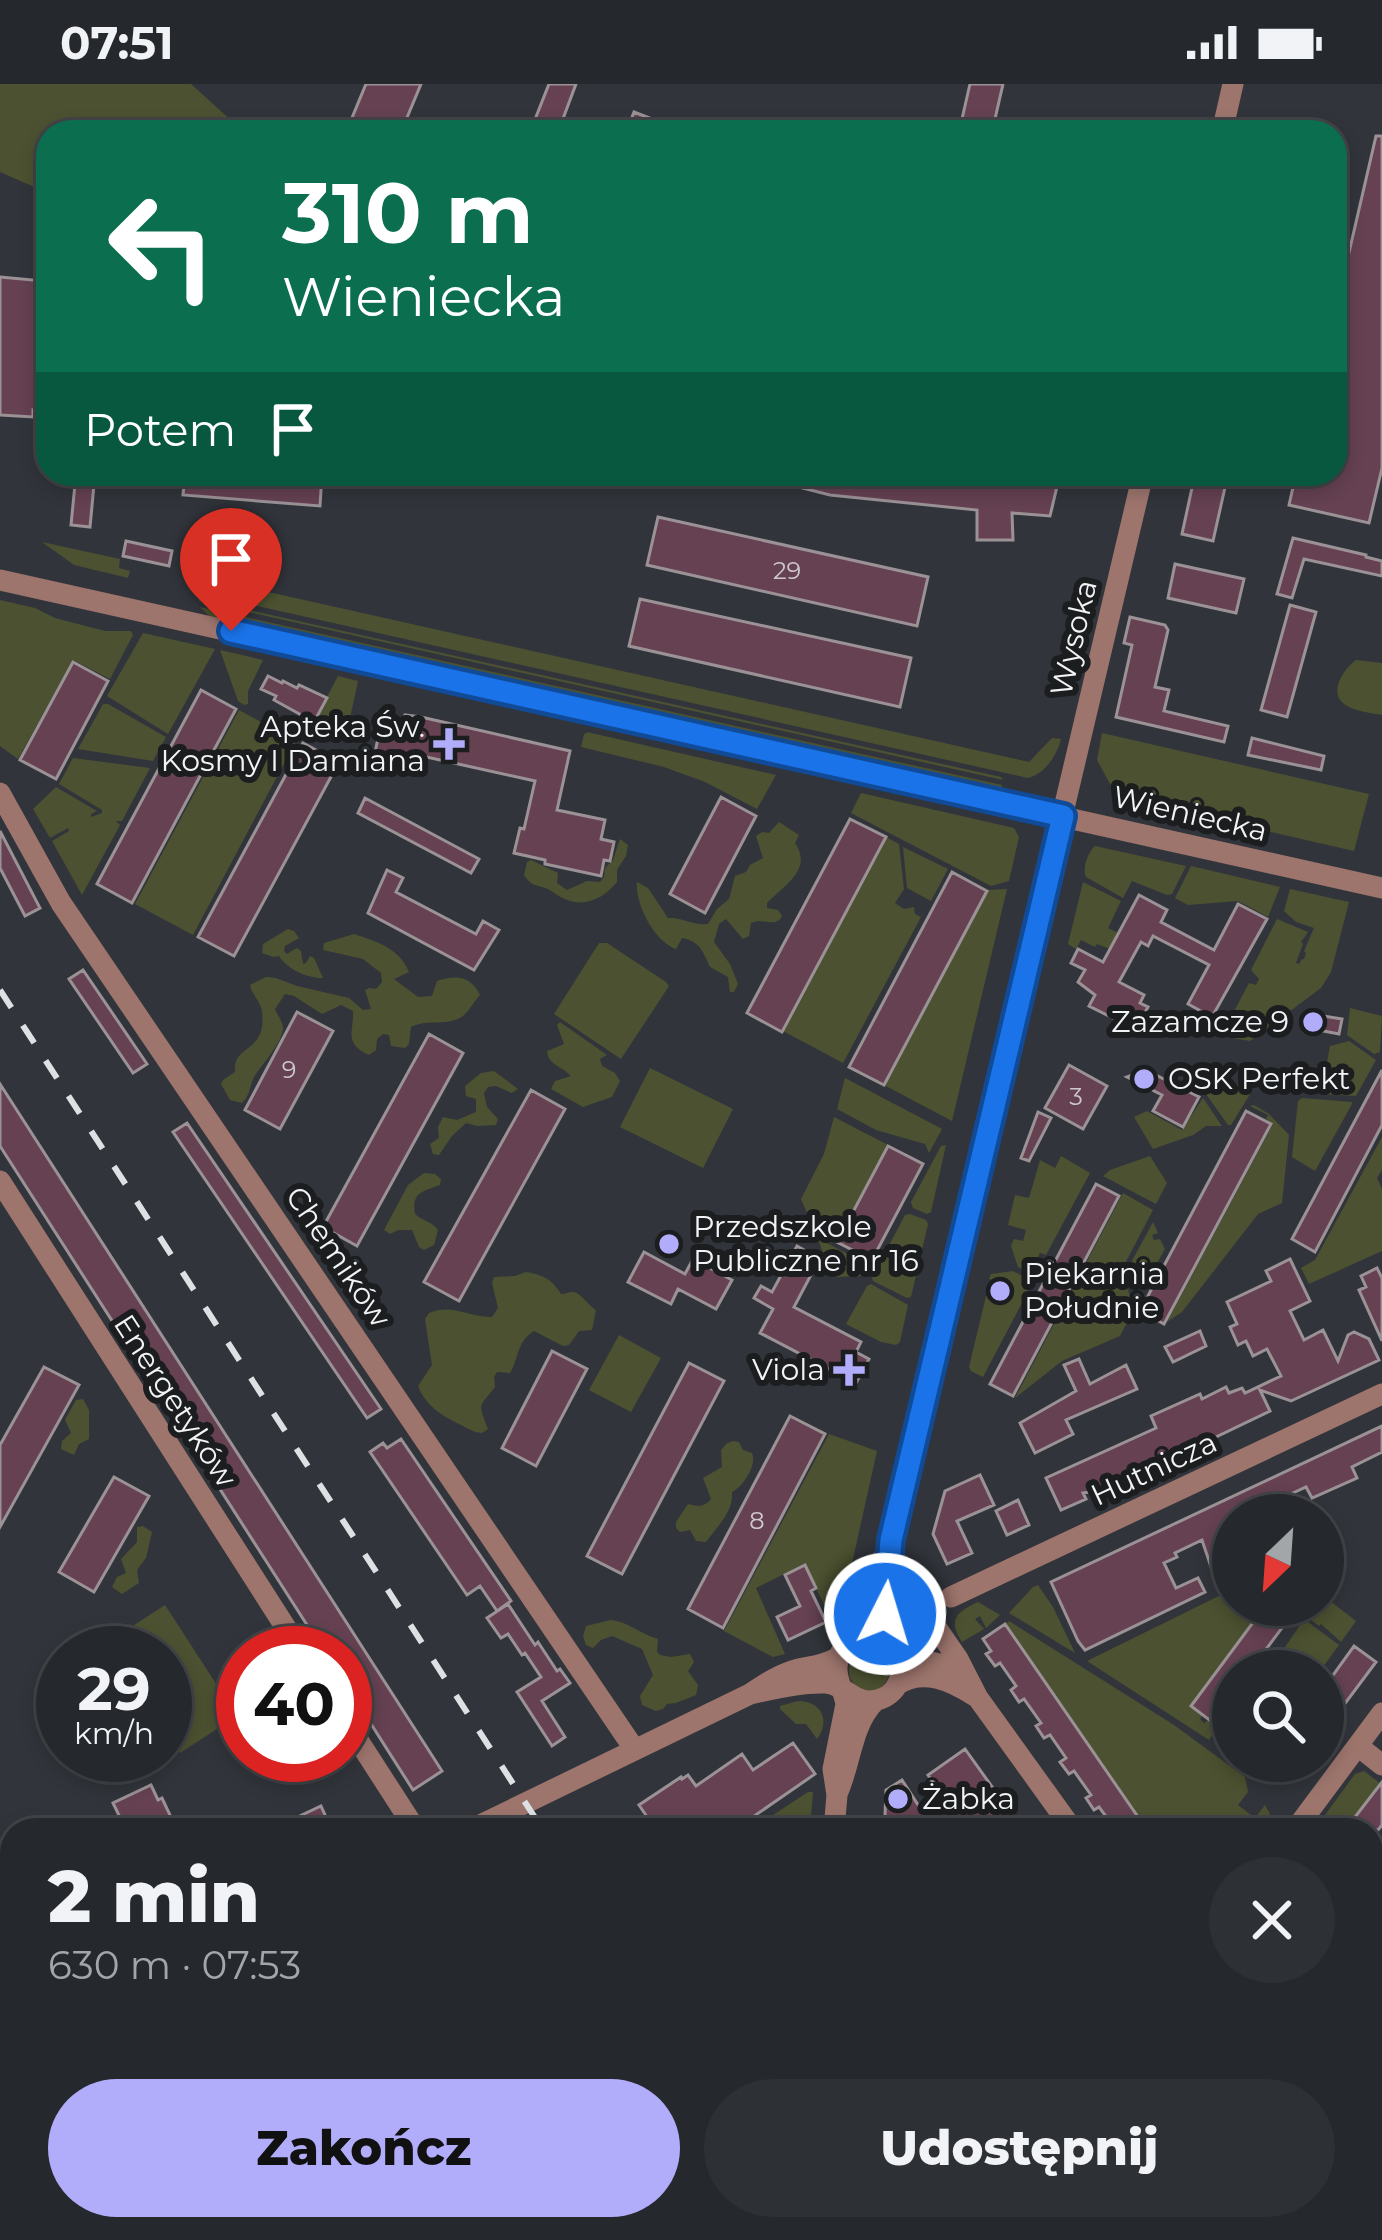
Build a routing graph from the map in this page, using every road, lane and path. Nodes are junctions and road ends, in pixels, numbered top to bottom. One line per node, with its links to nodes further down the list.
1 (1233, 84): 2 (street)
2 (1225, 120)
3 (1140, 486): 6 (street, Wysoka)
4 (0, 580): 6 (street, Wieniecka)
5 (0, 793): 24 (street, Chemików)
6 (1063, 816): 7 (street, Wieniecka); 10 (street, Wysoka)
7 (1382, 888)
8 (0, 1181): 12 (street, Energetyków)
9 (1382, 1394): 11 (street, Hutnicza)
10 (891, 1540): 13 (street); 14 (street); 16 (street)
11 (951, 1598)
12 (285, 1626)
13 (857, 1640): 14 (street); 15 (street)
14 (892, 1648): 16 (street); 17 (street)
15 (839, 1656): 18 (street); 19 (street)
16 (965, 1676): 20 (street)
17 (898, 1684): 20 (street); 21 (street)
18 (843, 1688): 19 (street); 21 (street); 27 (street)
19 (751, 1694): 24 (street)
20 (978, 1698): 31 (street)
21 (875, 1701): 27 (street)
22 (1382, 1713): 23 (street)
23 (1358, 1746): 26 (street); 32 (street)
24 (634, 1750): 29 (street)
25 (372, 1762): 28 (street)
26 (1382, 1765)
27 (837, 1795): 30 (street)
28 (408, 1818)
29 (495, 1818)
30 (834, 1818)
31 (1064, 1818)
32 (1304, 1818)

